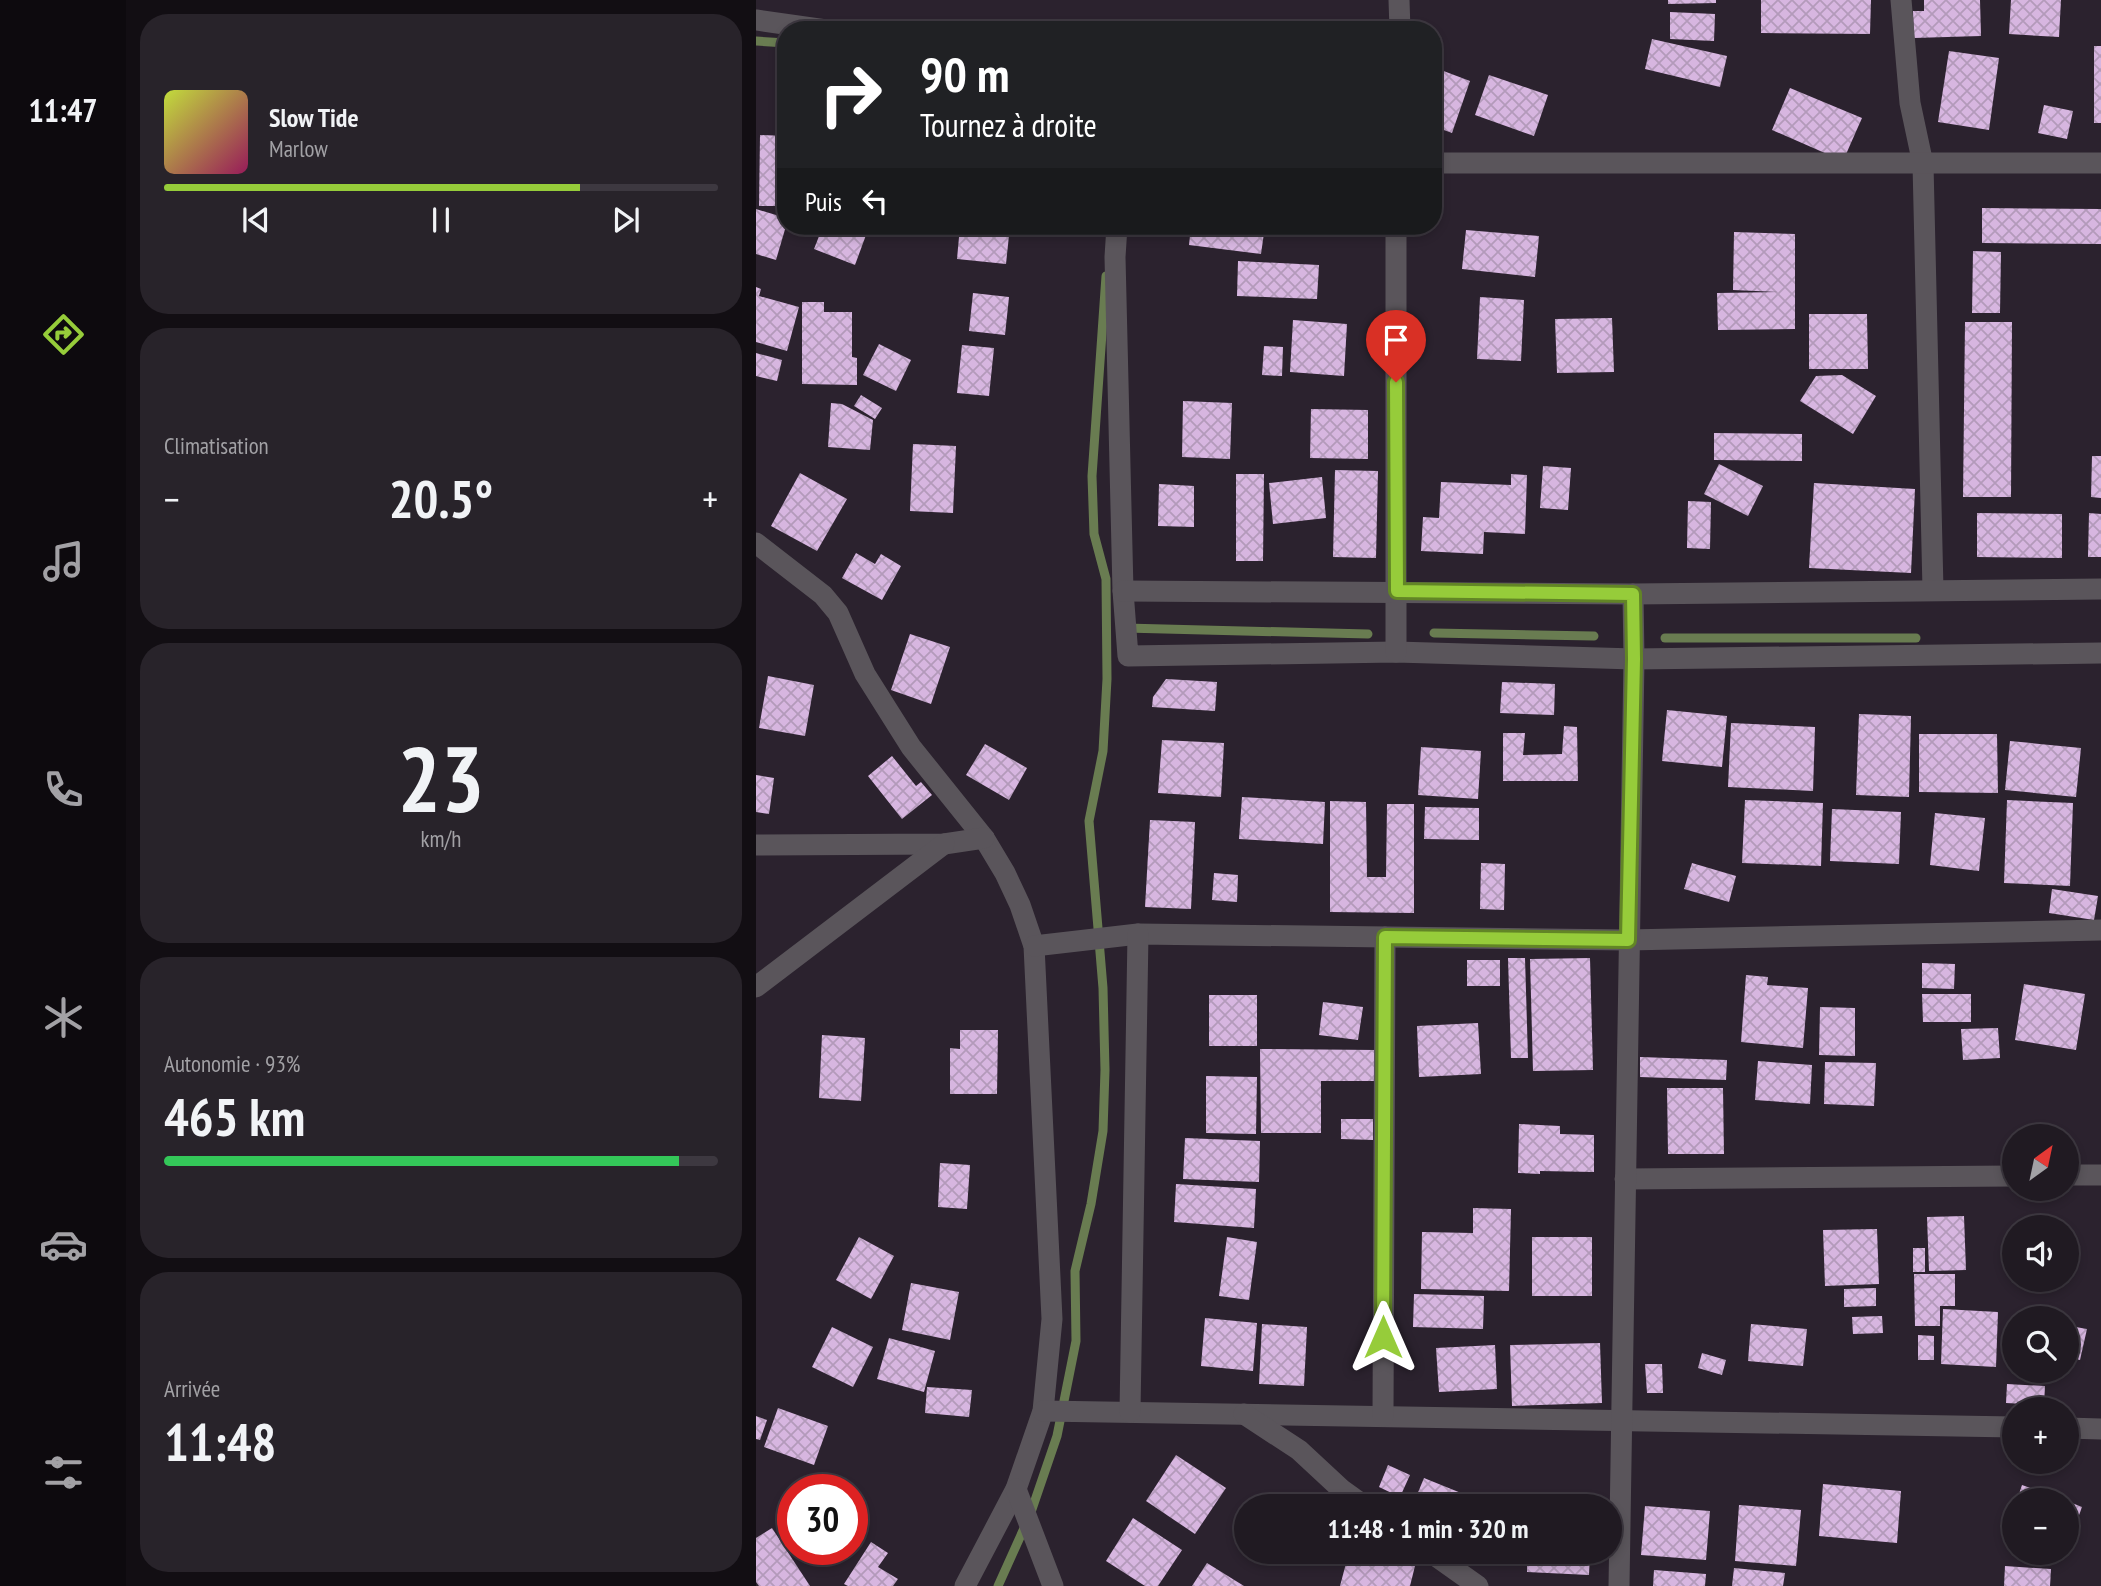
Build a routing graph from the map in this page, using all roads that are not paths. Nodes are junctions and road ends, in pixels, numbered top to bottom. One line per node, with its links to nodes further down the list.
1 (1399, 0): 4 (street)
2 (1901, 0): 8 (street)
3 (756, 20): 5 (street)
4 (1399, 21)
5 (777, 23)
6 (1442, 163): 8 (street)
7 (2101, 163): 8 (street)
8 (1923, 164): 13 (street)
9 (1116, 235): 14 (street)
10 (1396, 235): 15 (street)
11 (756, 543): 20 (street)
12 (2101, 589): 13 (street)
13 (1933, 590): 16 (street)
14 (1124, 591): 15 (street); 17 (street)
15 (1397, 591): 16 (street); 17 (street)
16 (1633, 594): 19 (street)
17 (1396, 652): 19 (street)
18 (2101, 653): 19 (street)
19 (1634, 659): 26 (street)
20 (984, 838): 21 (street); 27 (street)
21 (944, 844): 22 (street); 28 (street)
22 (756, 845)
23 (2101, 930): 26 (street)
24 (1138, 934): 25 (street); 27 (street); 34 (street)
25 (1385, 937): 26 (street); 36 (street)
26 (1628, 940): 32 (street)
27 (1034, 946): 33 (street)
28 (756, 987)
29 (2079, 1175): 30 (street)
30 (2101, 1175)
31 (2002, 1176): 32 (street)
32 (1625, 1179): 37 (street)
33 (1043, 1411): 34 (street); 41 (street)
34 (1130, 1412): 35 (street)
35 (1244, 1414): 36 (street); 42 (street)
36 (1383, 1416): 37 (street)
37 (1622, 1420): 38 (street); 47 (street)
38 (2002, 1427)
39 (2079, 1428): 40 (street)
40 (2101, 1429)
41 (1016, 1489): 44 (street); 45 (street)
42 (1348, 1494)
43 (1447, 1564): 46 (street)
44 (965, 1586)
45 (1054, 1586)
46 (1478, 1586)
47 (1619, 1586)

